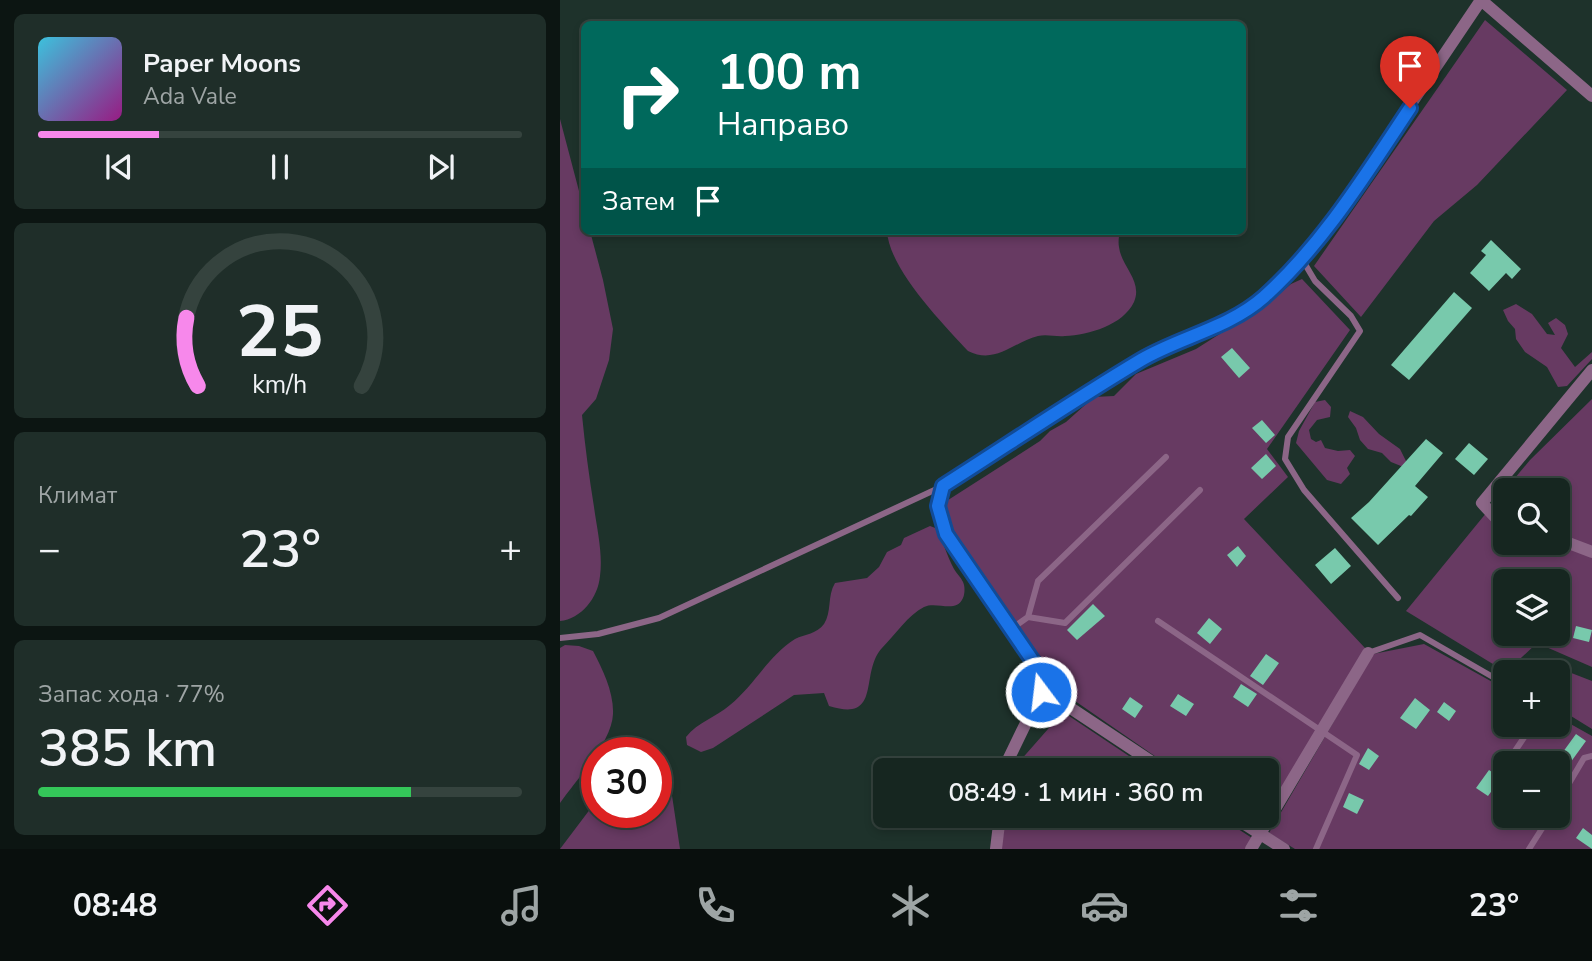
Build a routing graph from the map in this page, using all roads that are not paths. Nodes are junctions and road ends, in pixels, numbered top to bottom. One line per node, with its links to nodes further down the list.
1 (1481, 0): 2 (street); 3 (street)
2 (1592, 96)
3 (1302, 258): 7 (street); 13 (lane)
4 (1592, 370): 6 (street)
5 (1166, 457): 14 (lane)
6 (1503, 478)
7 (943, 486): 16 (street); 17 (lane)
8 (1200, 490): 14 (lane)
9 (1493, 490): 10 (street)
10 (1493, 515)
11 (1570, 544): 12 (street)
12 (1592, 552)
13 (1398, 598)
14 (1028, 617): 16 (lane)
15 (1158, 621): 21 (lane)
16 (1011, 629): 20 (street)
17 (560, 638)
18 (1368, 653): 19 (lane); 21 (street)
19 (1493, 677)
20 (1041, 692): 23 (street); 24 (street)
21 (1320, 730): 29 (street); 33 (lane)
22 (1592, 756): 25 (lane)
23 (1009, 758)
24 (1146, 758)
25 (1570, 782)
26 (999, 828): 30 (street)
27 (1250, 828): 29 (street)
28 (1543, 828): 34 (lane)
29 (1260, 835): 31 (street); 32 (street)
30 (996, 849)
31 (1251, 849)
32 (1284, 849)
33 (1316, 849)
34 (1530, 849)

